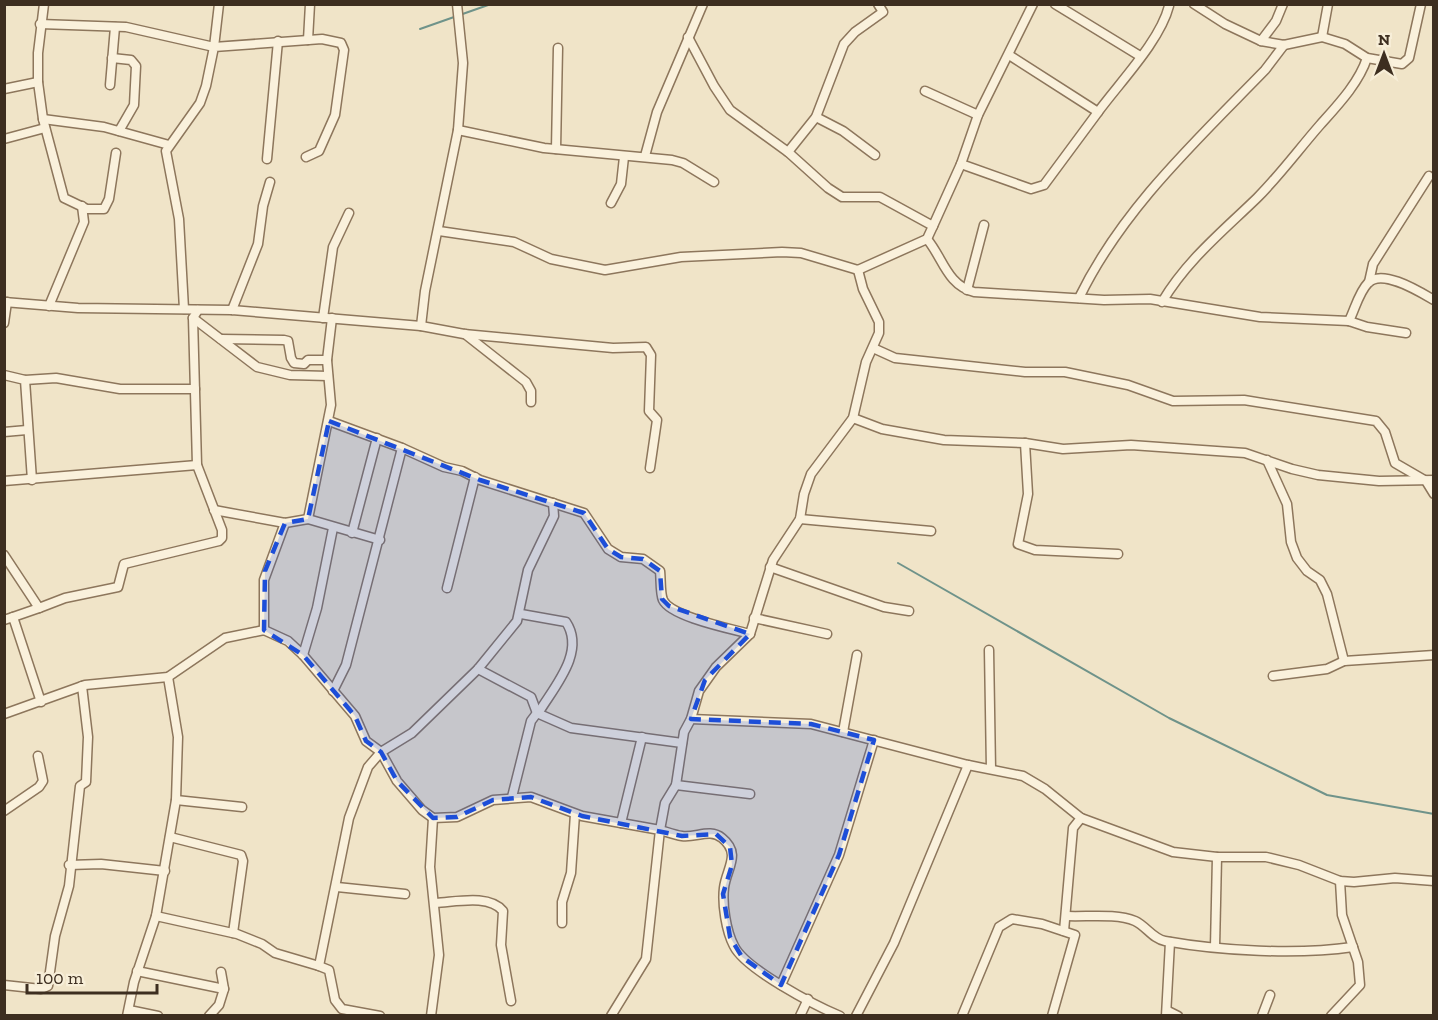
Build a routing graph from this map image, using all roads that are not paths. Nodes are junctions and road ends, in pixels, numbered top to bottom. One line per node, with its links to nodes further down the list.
1 (44, 4): 14 (street)
2 (219, 4): 22 (street)
3 (310, 4): 18 (street)
4 (457, 4): 36 (street)
5 (703, 4): 16 (street)
6 (878, 4): 34 (street)
7 (1033, 4): 24 (street)
8 (1055, 4): 25 (street)
9 (1194, 4): 20 (street)
10 (1282, 4): 20 (street)
11 (1328, 4): 17 (street)
12 (1421, 4): 27 (street)
13 (1169, 5): 25 (street)
14 (40, 24): 15 (street); 28 (street)
15 (115, 27): 22 (street); 26 (street)
16 (688, 37): 41 (street); 44 (street)
17 (1322, 38): 21 (street); 27 (street)
18 (308, 40): 19 (street); 45 (street)
19 (278, 41): 22 (street); 47 (street)
20 (1261, 41): 21 (street)
21 (1284, 45): 62 (street)
22 (214, 47): 39 (street)
23 (558, 48): 40 (street)
24 (1009, 55): 32 (street); 33 (street)
25 (1140, 56): 32 (street)
26 (112, 58): 29 (street); 37 (street)
27 (1367, 58): 65 (street)
28 (38, 82): 30 (street); 35 (street)
29 (110, 85)
30 (4, 89)
31 (925, 91): 33 (street)
32 (1098, 112): 48 (street)
33 (978, 115): 48 (street)
34 (816, 117): 41 (street); 43 (street)
35 (44, 123): 37 (street); 38 (street); 53 (street)
36 (458, 130): 40 (street); 57 (street)
37 (119, 131): 39 (street)
38 (4, 139)
39 (169, 145): 67 (street)
40 (556, 148): 46 (street)
41 (788, 152): 56 (street)
42 (116, 153): 53 (street)
43 (875, 154)
44 (645, 156): 46 (street); 51 (street)
45 (306, 157)
46 (624, 157): 52 (street)
47 (267, 159)
48 (961, 164): 56 (street)
49 (1429, 176): 60 (street)
50 (270, 182): 68 (street)
51 (714, 182)
52 (610, 203)
53 (82, 205): 66 (street)
54 (349, 213): 70 (street)
55 (984, 225): 61 (street)
56 (933, 226): 58 (street)
57 (439, 231): 59 (street); 73 (street)
58 (927, 238): 59 (street); 61 (street)
59 (858, 270): 77 (street)
60 (1369, 282): 63 (street); 71 (street)
61 (968, 290): 62 (street)
62 (1079, 298): 65 (street)
63 (1434, 300)
64 (6, 302): 66 (street); 72 (street)
65 (1162, 302): 71 (street)
66 (49, 306): 67 (street)
67 (184, 309): 69 (street)
68 (232, 310): 69 (street); 70 (street)
69 (196, 314): 76 (street); 82 (street)
70 (328, 318): 73 (street); 78 (street)
71 (1349, 321): 74 (street)
72 (4, 323)
73 (421, 326): 75 (street)
74 (1406, 333)
75 (464, 334): 83 (street); 93 (street)
76 (220, 339): 78 (street); 80 (street)
77 (873, 348): 84 (street); 96 (street)
78 (327, 360): 80 (street)
79 (4, 375): 81 (street)
80 (328, 376): 85 (street)
81 (25, 380): 82 (street); 86 (street)
82 (195, 389): 92 (street)
83 (531, 402)
84 (853, 418): 89 (street); 102 (street)
85 (328, 421): 88 (street); 101 (street)
86 (27, 430): 87 (street); 95 (street)
87 (4, 432)
88 (377, 438): 90 (street); 106 (street)
89 (1025, 443): 91 (street); 109 (street)
90 (402, 448): 94 (street); 107 (street)
91 (1267, 460): 96 (street); 124 (street)
92 (197, 465): 95 (street); 100 (street)
93 (650, 468)
94 (475, 477): 99 (street); 111 (street)
95 (32, 480): 97 (street)
96 (1430, 481): 98 (street)
97 (4, 482)
98 (1434, 494)
99 (553, 503): 114 (street); 118 (street)
100 (214, 510): 103 (street); 112 (street)
101 (308, 519): 103 (street); 104 (street)
102 (800, 519): 105 (street); 110 (street)
103 (285, 523): 117 (street)
104 (333, 528): 106 (street); 121 (street)
105 (931, 531)
106 (352, 533): 107 (street)
107 (380, 540): 129 (street)
108 (4, 555): 112 (street)
109 (1118, 555)
110 (770, 567): 113 (street); 115 (street)
111 (447, 588)
112 (39, 608): 116 (street)
113 (909, 611)
114 (520, 614): 125 (street); 131 (street)
115 (754, 618): 118 (street); 119 (street)
116 (9, 619): 130 (street)
117 (264, 630): 121 (street); 127 (street)
118 (750, 634): 133 (street)
119 (827, 634)
120 (989, 650): 141 (street)
121 (303, 655): 129 (street)
122 (856, 655): 134 (street)
123 (1434, 655): 124 (street)
124 (1344, 661): 126 (street)
125 (478, 669): 131 (street); 138 (street)
126 (1273, 676)
127 (168, 677): 128 (street); 145 (street)
128 (82, 686): 130 (street); 155 (street)
129 (333, 691): 138 (street)
130 (41, 702): 132 (street)
131 (538, 712): 135 (street); 144 (street)
132 (4, 714)
133 (691, 719): 134 (street); 137 (street)
134 (843, 732): 136 (street)
135 (642, 737): 137 (street); 151 (street)
136 (874, 740): 140 (street); 174 (street)
137 (682, 743): 142 (street)
138 (381, 752): 149 (street); 159 (street)
139 (38, 756): 147 (street)
140 (968, 765): 141 (street); 189 (street)
141 (991, 769): 150 (street)
142 (676, 785): 143 (street); 152 (street)
143 (750, 794)
144 (512, 797): 148 (street); 149 (street)
145 (176, 800): 146 (street); 153 (street)
146 (242, 807)
147 (4, 811)
148 (575, 814): 151 (street); 164 (street)
149 (433, 818): 161 (street)
150 (1080, 818): 154 (street); 163 (street)
151 (621, 824): 152 (street)
152 (660, 830): 174 (street); 186 (street)
153 (170, 837): 156 (street); 166 (street)
154 (1217, 857): 157 (street); 168 (street)
155 (69, 865): 156 (street); 173 (street)
156 (165, 872): 162 (street)
157 (1340, 881): 158 (street); 169 (street)
158 (1434, 881)
159 (337, 886): 160 (street); 170 (street)
160 (405, 894)
161 (436, 903): 178 (street); 185 (street)
162 (156, 916): 166 (street); 171 (street)
163 (1067, 916): 165 (street); 167 (street)
164 (562, 923)
165 (1064, 931): 190 (street); 191 (street)
166 (232, 933): 170 (street)
167 (1170, 942): 168 (street); 181 (street)
168 (1215, 947): 169 (street)
169 (1353, 947): 194 (street)
170 (319, 966): 179 (street)
171 (137, 971): 175 (street); 180 (street)
172 (221, 972): 175 (street)
173 (4, 985)
174 (781, 985): 177 (street)
175 (224, 989): 183 (street)
176 (1270, 995): 193 (street)
177 (808, 999): 187 (street); 188 (street)
178 (511, 1001)
179 (341, 1012): 184 (street)
180 (128, 1013): 182 (street)
181 (1167, 1013): 192 (street)
182 (158, 1016)
183 (209, 1016)
184 (380, 1016)
185 (431, 1016)
186 (611, 1016)
187 (800, 1016)
188 (840, 1016)
189 (856, 1016)
190 (962, 1016)
191 (1052, 1016)
192 (1178, 1016)
193 (1263, 1016)
194 (1331, 1016)

